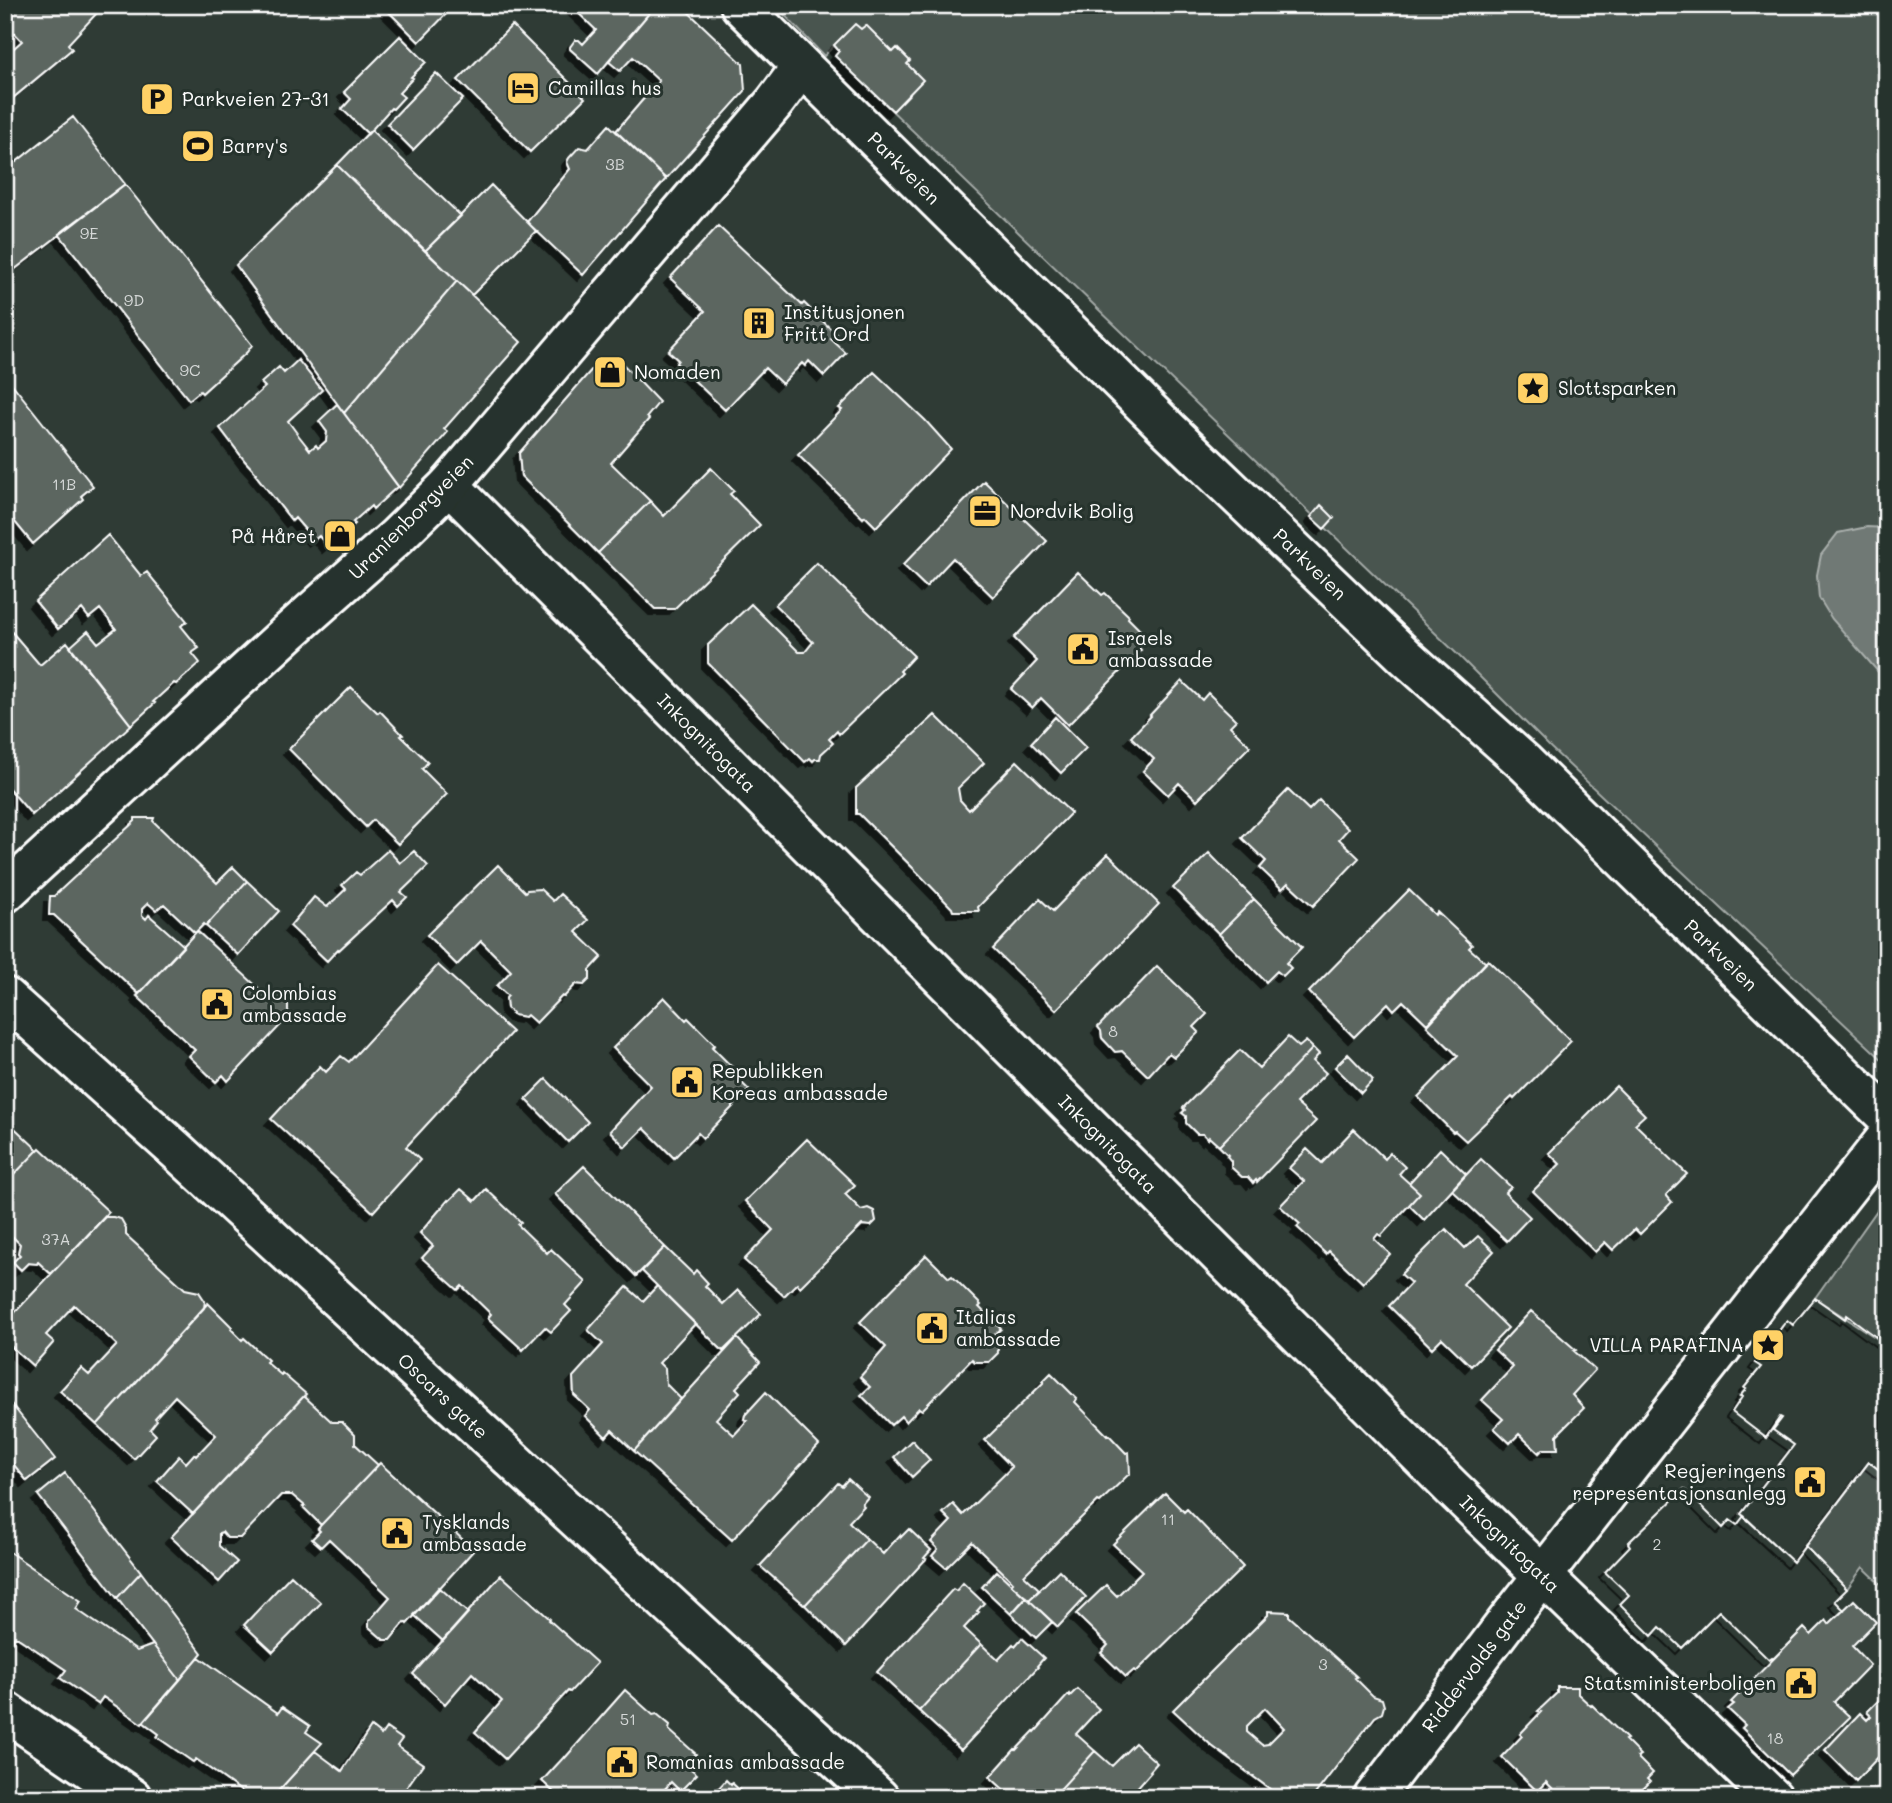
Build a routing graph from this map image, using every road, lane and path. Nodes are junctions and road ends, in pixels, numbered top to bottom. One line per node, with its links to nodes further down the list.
1 (740, 5): 2 (street, Parkveien)
2 (801, 67): 3 (street, Uranienborgveien); 6 (street, Parkveien)
3 (449, 485): 4 (street, Uranienborgveien); 8 (street, Inkognitogata)
4 (5, 893)
5 (5, 997): 11 (street, Oscars gate)
6 (1887, 1117)
7 (1887, 1137): 8 (street, Riddervolds gate)
8 (1543, 1576): 12 (street, Riddervolds gate); 13 (street, Inkognitogata)
9 (5, 1710): 10 (street)
10 (132, 1798)
11 (879, 1798)
12 (1373, 1798)
13 (1773, 1798)

